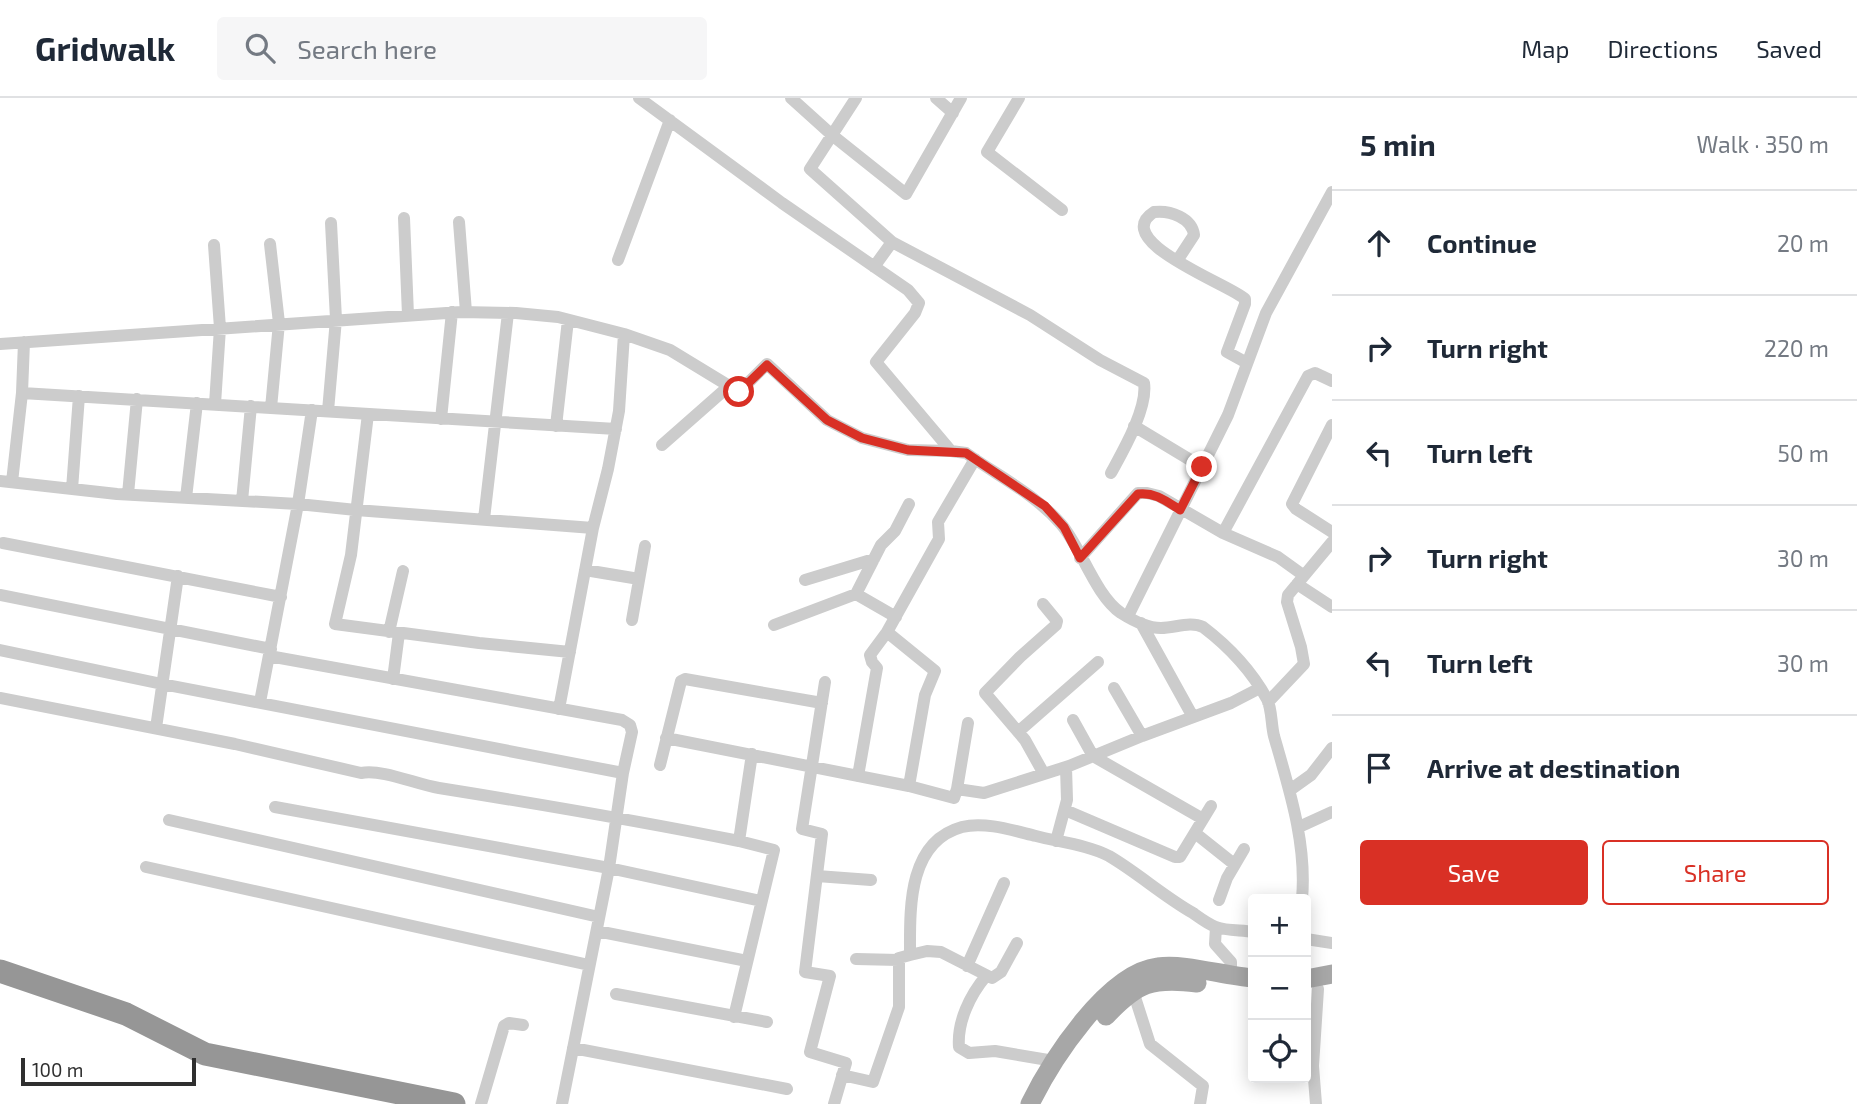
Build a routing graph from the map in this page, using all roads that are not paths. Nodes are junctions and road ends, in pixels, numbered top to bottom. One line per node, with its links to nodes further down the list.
1 (639, 98): 8 (street)
2 (791, 98): 9 (street)
3 (856, 98): 9 (street)
4 (936, 98): 7 (street)
5 (961, 98): 7 (street)
6 (1018, 98): 11 (street)
7 (953, 113): 9 (street)
8 (670, 120): 18 (street); 20 (street)
9 (832, 135): 15 (street)
10 (1332, 192): 32 (street)
11 (1062, 210)
12 (404, 218): 24 (street)
13 (459, 222): 22 (street)
14 (331, 223): 25 (street)
15 (892, 242): 20 (street); 49 (street)
16 (270, 244): 27 (street)
17 (214, 245): 28 (street)
18 (618, 260)
19 (1177, 261): 32 (street)
20 (874, 267): 53 (street)
21 (452, 312): 22 (street); 24 (street); 45 (street)
22 (466, 312): 23 (street)
23 (508, 313): 26 (street); 46 (street)
24 (408, 315): 25 (street)
25 (336, 319): 27 (street); 43 (street)
26 (568, 320): 29 (street); 48 (street)
27 (279, 323): 28 (street); 41 (street)
28 (220, 328): 30 (street); 39 (street)
29 (624, 334): 34 (street); 50 (street)
30 (24, 342): 31 (street); 35 (street)
31 (0, 344)
32 (1247, 363): 55 (street)
33 (1332, 381): 69 (street)
34 (729, 386): 51 (street); 53 (street)
35 (22, 393): 36 (street); 57 (street)
36 (79, 396): 37 (street); 58 (street)
37 (137, 399): 38 (street); 59 (street)
38 (197, 403): 39 (street); 60 (street)
39 (215, 404): 40 (street)
40 (251, 406): 41 (street); 61 (street)
41 (271, 408): 42 (street)
42 (312, 410): 43 (street); 62 (street)
43 (328, 411): 44 (street)
44 (368, 414): 45 (street); 64 (street)
45 (441, 419): 46 (street)
46 (495, 423): 48 (street); 66 (street)
47 (1332, 425): 52 (street)
48 (556, 426): 50 (street)
49 (1134, 426): 55 (street); 56 (street)
50 (616, 429): 67 (street)
51 (662, 445)
52 (1326, 449): 68 (street)
53 (951, 451): 54 (street)
54 (975, 459): 73 (street); 87 (street)
55 (1202, 467): 65 (street)
56 (1111, 473)
57 (6, 482): 58 (street)
58 (72, 489): 59 (street)
59 (128, 494): 60 (street)
60 (186, 498): 61 (street)
61 (242, 501): 62 (street)
62 (298, 504): 64 (street); 83 (street)
63 (909, 504): 74 (street)
64 (356, 510): 66 (street); 93 (street)
65 (1180, 510): 69 (street); 73 (street); 86 (street)
66 (484, 519): 67 (street)
67 (593, 528): 75 (street)
68 (1332, 532)
69 (1223, 533): 80 (street)
70 (1332, 542): 80 (street)
71 (3, 543): 77 (street)
72 (645, 545): 78 (street)
73 (1080, 558): 86 (street)
74 (874, 559): 79 (street); 81 (street)
75 (585, 570): 78 (street); 95 (street)
76 (403, 571): 93 (street)
77 (178, 576): 83 (street); 91 (street)
78 (639, 579): 88 (street)
79 (806, 580)
80 (1300, 580): 85 (street); 105 (street)
81 (856, 594): 87 (street); 90 (street)
82 (0, 595): 91 (street)
83 (281, 597): 96 (street)
84 (1043, 604): 112 (street)
85 (1332, 607)
86 (1128, 616): 89 (street)
87 (896, 617): 92 (street)
88 (632, 620)
89 (1141, 624): 102 (street); 108 (street)
90 (774, 625)
91 (170, 629): 96 (street); 100 (street)
92 (887, 632): 123 (street); 124 (street)
93 (394, 633): 95 (street); 98 (street)
94 (0, 650): 100 (street)
95 (570, 652): 107 (street)
96 (270, 653): 98 (street); 104 (street)
97 (1098, 662): 112 (street)
98 (393, 679): 107 (street)
99 (825, 682): 106 (street)
100 (162, 684): 104 (street); 111 (street)
101 (1114, 688): 113 (street)
102 (1260, 688): 105 (street); 108 (street)
103 (0, 698): 111 (street)
104 (260, 702): 121 (street)
105 (1268, 702): 126 (street)
106 (822, 704): 114 (street); 119 (street)
107 (559, 709): 121 (street)
108 (1192, 717): 113 (street)
109 (1073, 720): 117 (street)
110 (968, 723): 125 (street)
111 (156, 728): 131 (street)
112 (1018, 732): 122 (street)
113 (1142, 736): 117 (street)
114 (666, 738): 116 (street); 118 (street)
115 (1332, 748): 126 (street)
116 (752, 754): 119 (street); 136 (street)
117 (1093, 756): 120 (street); 132 (street)
118 (660, 765)
119 (811, 766): 123 (street); 142 (street)
120 (1066, 767): 122 (street); 129 (street)
121 (623, 773): 131 (street)
122 (1044, 774): 125 (street)
123 (858, 776): 124 (street)
124 (909, 786): 125 (street)
125 (957, 789)
126 (1290, 790): 134 (street)
127 (1211, 806): 132 (street)
128 (275, 807): 141 (street)
129 (1065, 810): 135 (street); 137 (street)
130 (1332, 812): 134 (street)
131 (616, 817): 136 (street); 141 (street)
132 (1203, 819): 135 (street)
133 (169, 820): 148 (street)
134 (1299, 827): 145 (street)
135 (1195, 833): 139 (street)
136 (739, 841): 147 (street)
137 (1056, 841): 149 (street); 154 (street)
138 (1244, 849): 139 (street)
139 (1234, 864): 146 (street)
140 (146, 867): 157 (street)
141 (609, 868): 147 (street); 148 (street)
142 (817, 876): 143 (street); 173 (street)
143 (871, 880)
144 (1003, 883): 158 (street)
145 (1302, 894)
146 (1219, 900)
147 (761, 901): 156 (street)
148 (598, 924): 156 (street); 157 (street)
149 (1216, 927): 150 (street); 162 (street)
150 (1248, 931)
151 (1311, 940): 153 (street)
152 (1017, 943): 161 (street)
153 (1332, 943)
154 (905, 958): 155 (street); 158 (street); 173 (street)
155 (856, 959)
156 (747, 961): 168 (street)
157 (589, 965): 171 (street)
158 (967, 966): 161 (street)
159 (0, 971): 175 (highway)
160 (1332, 974): 164 (main road)
161 (986, 976): 172 (street)
162 (1231, 976): 163 (main road); 172 (main road)
163 (1248, 978)
164 (1315, 986): 182 (street)
165 (1248, 988): 166 (main road)
166 (1133, 991): 180 (main road); 181 (street)
167 (616, 994): 168 (street)
168 (734, 1017): 169 (street)
169 (766, 1022)
170 (523, 1025): 176 (street)
171 (573, 1048): 174 (street); 177 (street)
172 (1054, 1060): 179 (main road)
173 (842, 1075): 178 (street)
174 (787, 1089)
175 (454, 1104)
176 (481, 1104)
177 (562, 1104)
178 (834, 1104)
179 (1030, 1104)
180 (1042, 1104)
181 (1200, 1104)
182 (1316, 1104)

